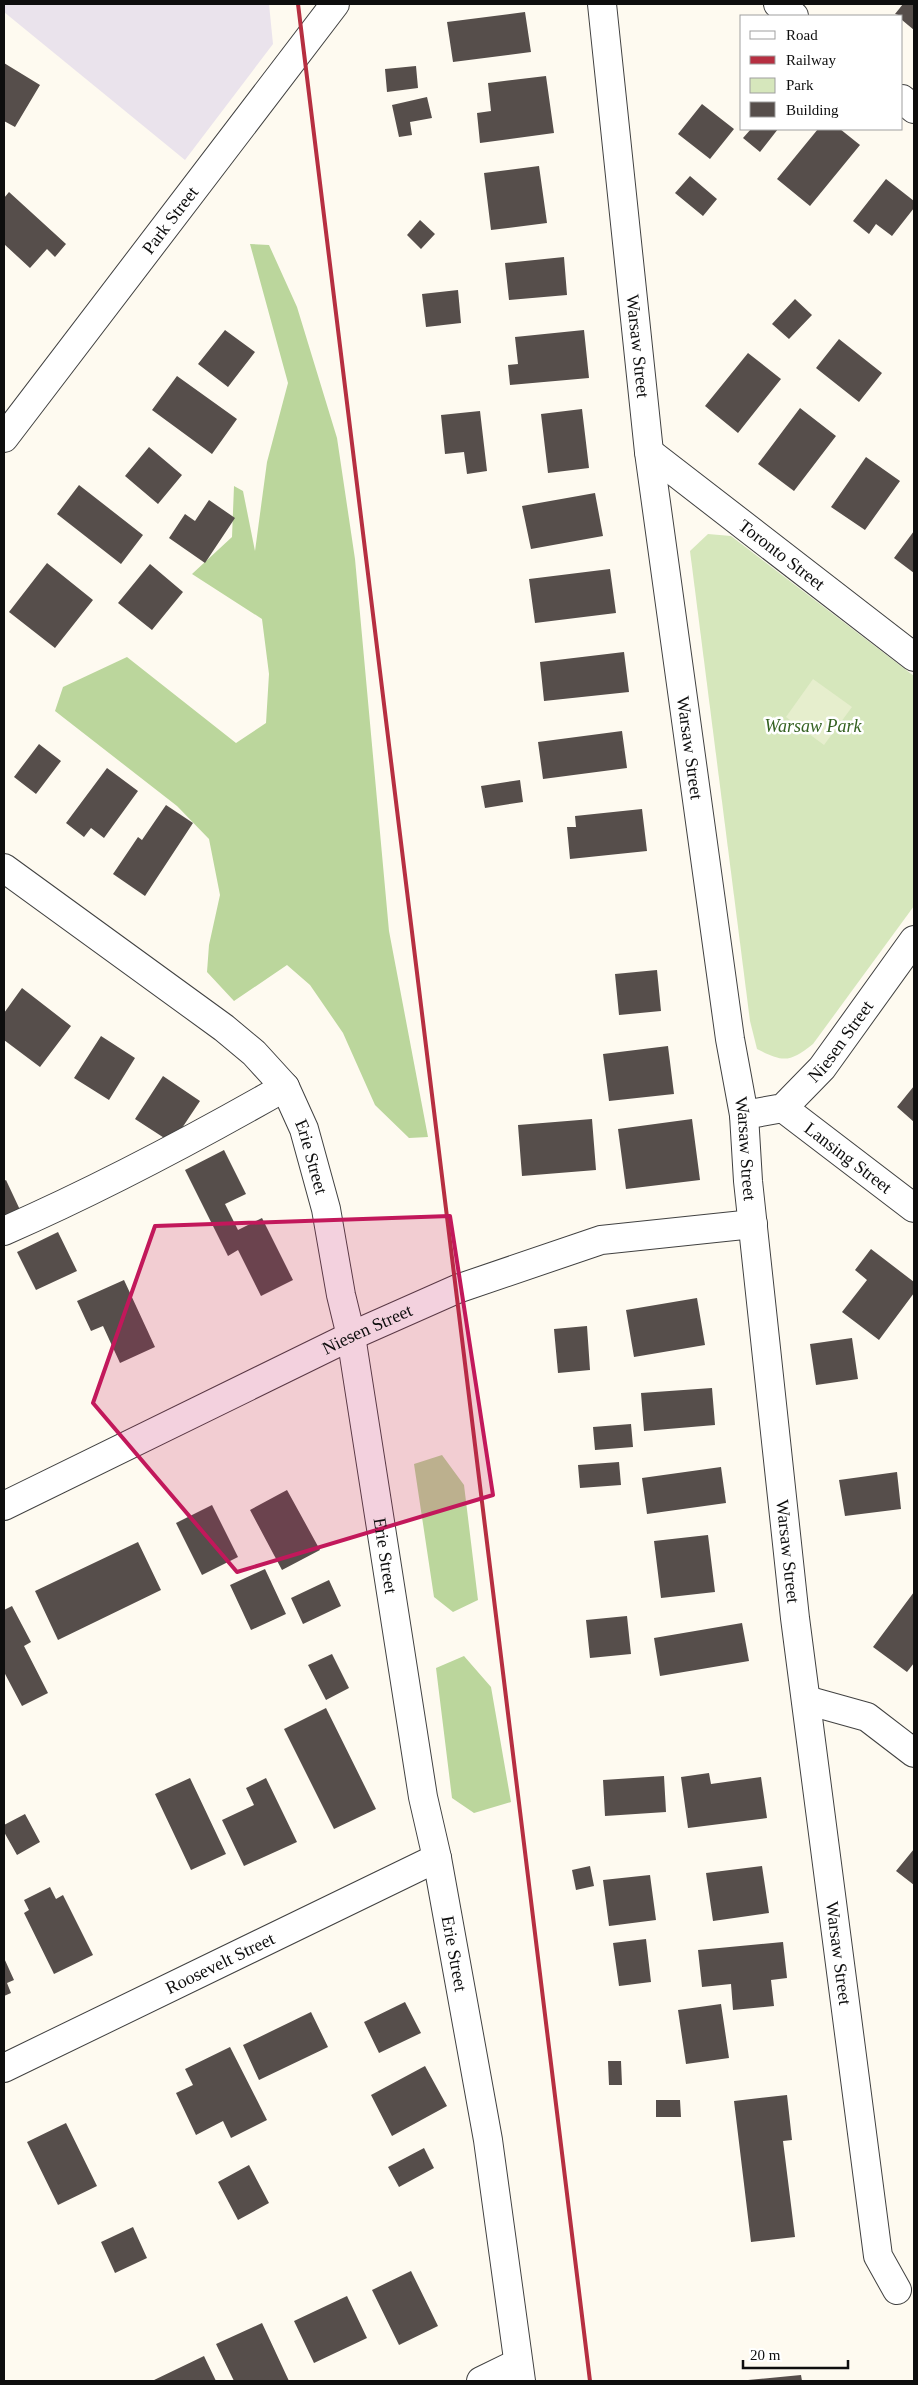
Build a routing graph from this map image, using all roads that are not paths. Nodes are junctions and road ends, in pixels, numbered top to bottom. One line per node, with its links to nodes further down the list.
1 (335, 4): 7 (street, Park Street)
2 (602, 4): 8 (street, Warsaw Street)
3 (778, 4): 4 (street)
4 (793, 15)
5 (903, 100): 6 (street)
6 (914, 109)
7 (4, 438)
8 (649, 452): 9 (street, Toronto Street); 14 (street, Warsaw Street)
9 (914, 657)
10 (4, 868): 12 (street, Erie Street)
11 (914, 940): 13 (street, Niesen Street)
12 (285, 1087): 17 (street); 18 (street, Erie Street)
13 (783, 1108): 14 (street); 15 (street, Lansing Street)
14 (744, 1116): 16 (street, Warsaw Street)
15 (914, 1208)
16 (753, 1224): 18 (street, Niesen Street); 20 (street, Warsaw Street)
17 (4, 1231)
18 (351, 1336): 19 (street, Niesen Street); 22 (street, Erie Street)
19 (4, 1506)
20 (806, 1700): 21 (street); 24 (street, Warsaw Street)
21 (914, 1753)
22 (437, 1858): 23 (street, Roosevelt Street); 25 (street, Erie Street)
23 (4, 2068)
24 (897, 2290)
25 (519, 2372): 26 (street)
26 (481, 2381)

